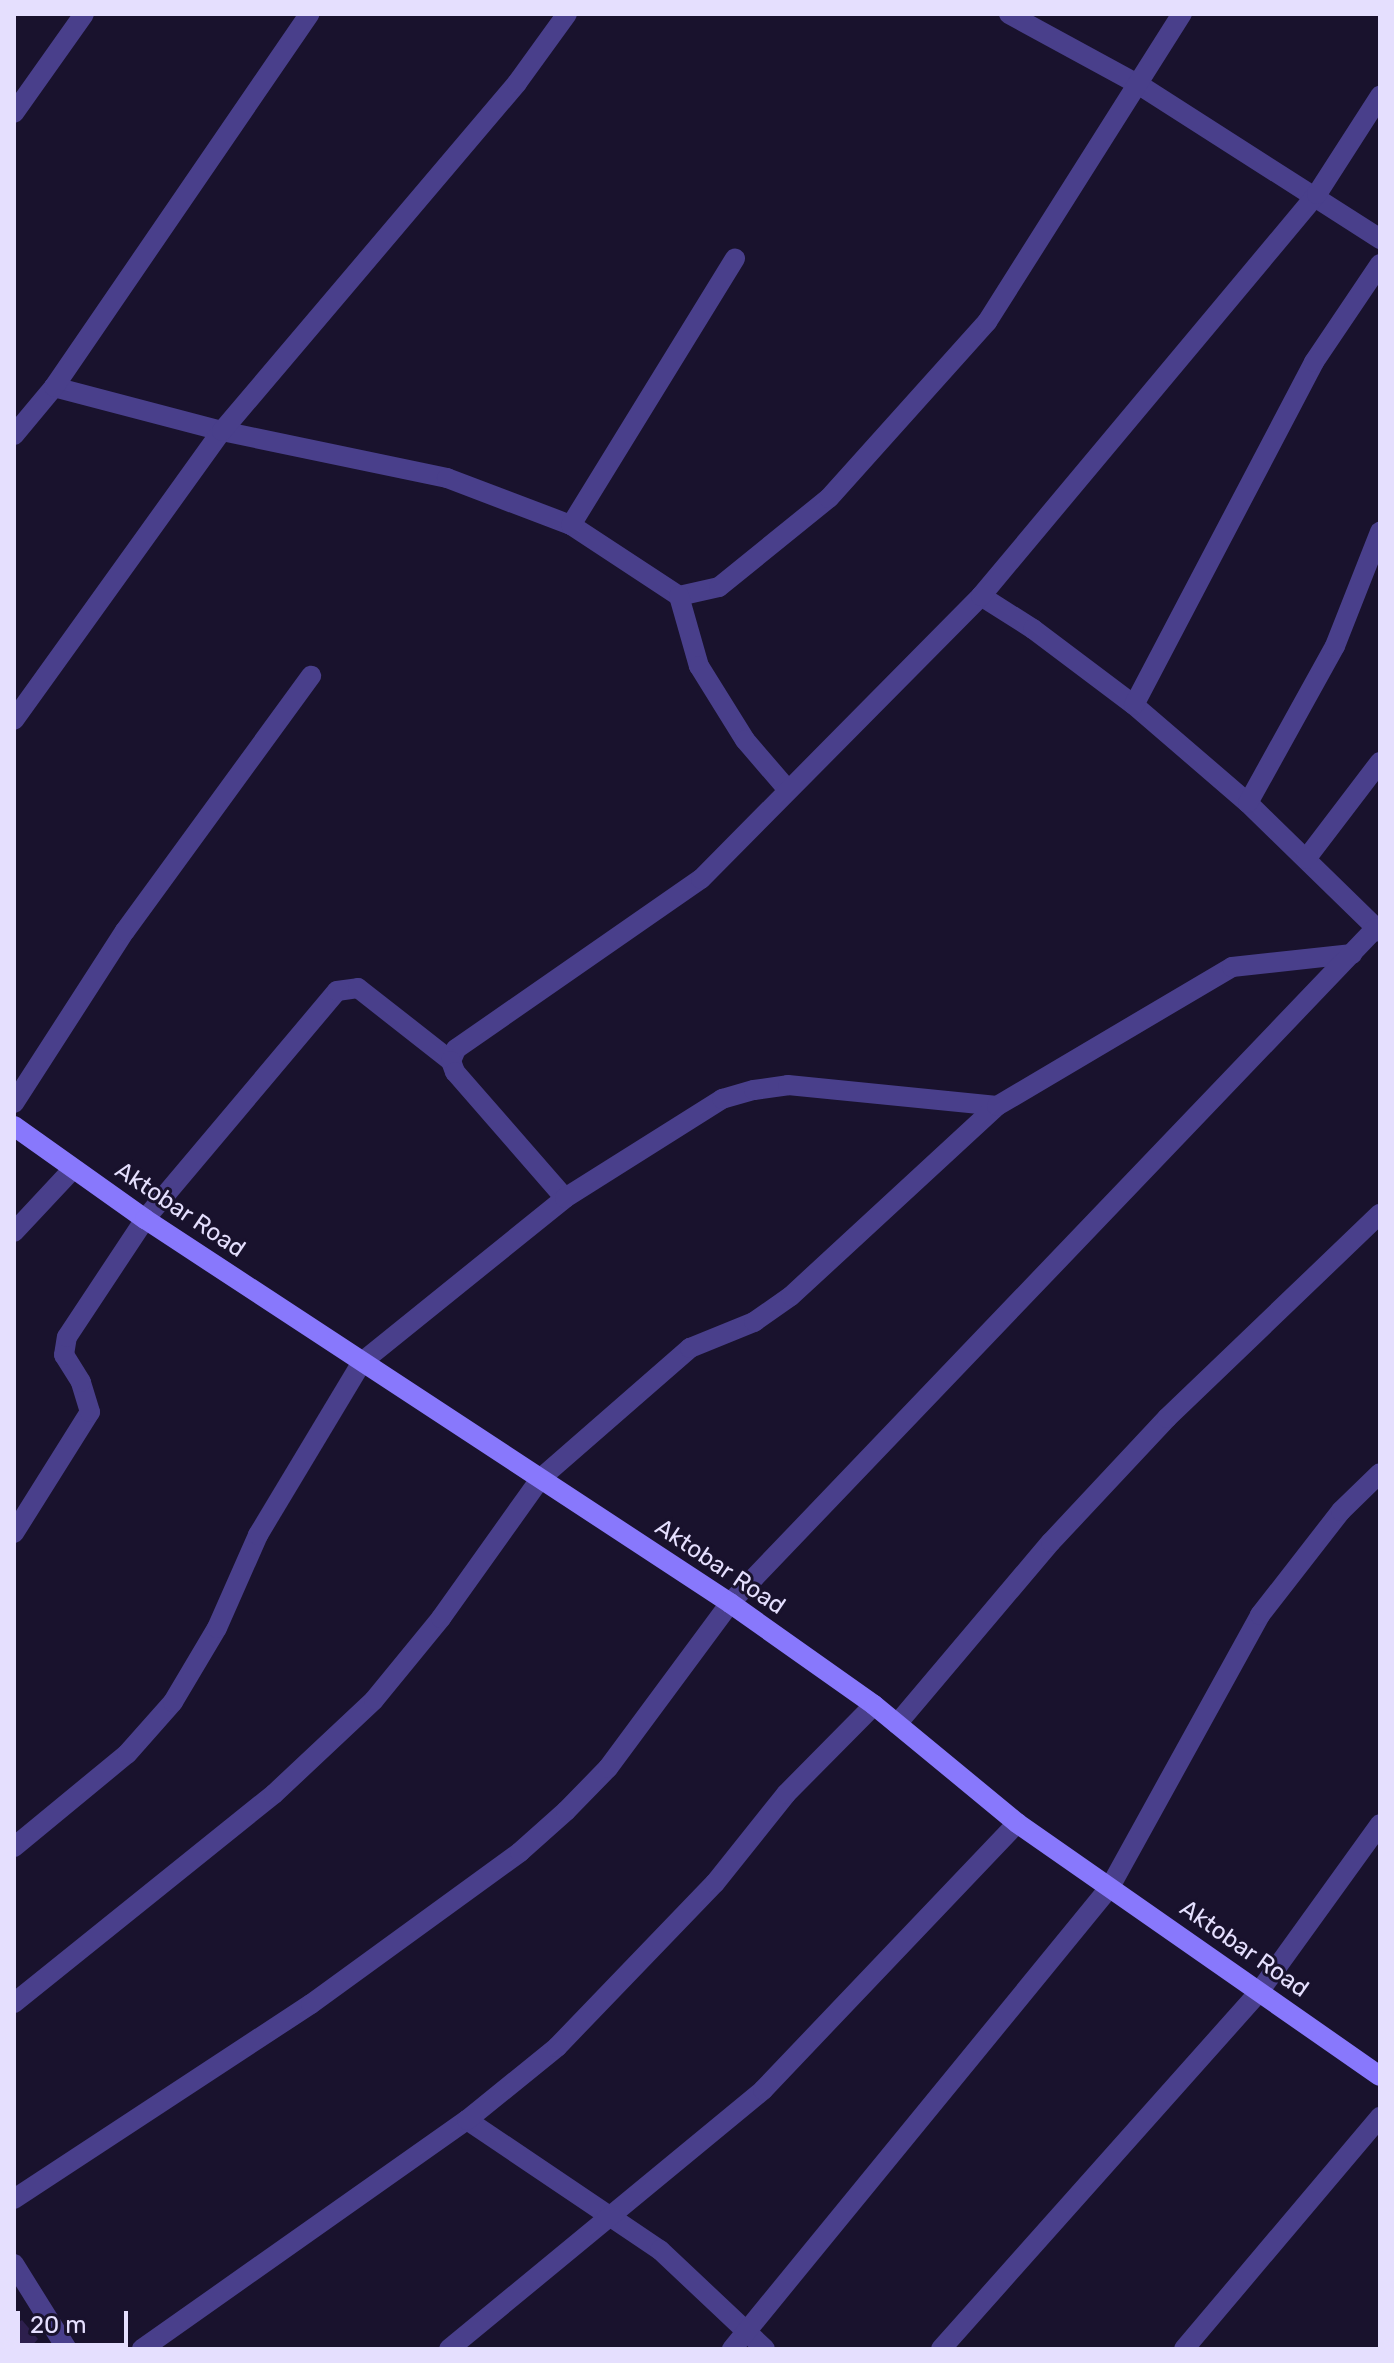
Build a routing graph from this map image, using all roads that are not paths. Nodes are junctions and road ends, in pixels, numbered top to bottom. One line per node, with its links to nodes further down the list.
1 (84, 14): 8 (street)
2 (309, 14): 13 (street)
3 (567, 14): 15 (street)
4 (1009, 14): 6 (street)
5 (1182, 14): 6 (street)
6 (1141, 86): 9 (street); 18 (street)
7 (1380, 96): 9 (street)
8 (14, 113)
9 (1317, 194): 10 (street); 19 (street)
10 (1380, 239)
11 (735, 258): 16 (street)
12 (1380, 264): 21 (street)
13 (54, 387): 14 (street); 15 (street)
14 (17, 424)
15 (222, 431): 16 (street); 22 (street)
16 (571, 525): 18 (street)
17 (1380, 532): 25 (street)
18 (679, 596): 24 (street)
19 (981, 596): 21 (street); 24 (street)
20 (311, 676): 30 (street)
21 (1134, 705): 25 (street)
22 (14, 720)
23 (1380, 762): 26 (street)
24 (788, 790): 29 (street)
25 (1248, 803): 26 (street)
26 (1306, 859): 27 (street)
27 (1378, 930): 28 (street)
28 (1352, 954): 31 (street); 42 (street)
29 (451, 1061): 34 (street); 36 (street)
30 (14, 1103)
31 (997, 1106): 34 (street); 40 (street)
32 (14, 1126): 33 (street, Aktobar Road)
33 (73, 1169): 36 (street, Aktobar Road); 37 (street)
34 (565, 1198): 38 (street)
35 (1380, 1214): 44 (street)
36 (145, 1219): 38 (street, Aktobar Road); 41 (street)
37 (14, 1232)
38 (362, 1362): 40 (street, Aktobar Road); 47 (street)
39 (1380, 1473): 48 (street)
40 (541, 1478): 42 (street, Aktobar Road); 50 (street)
41 (14, 1533)
42 (730, 1603): 43 (street, Aktobar Road); 54 (street)
43 (874, 1705): 44 (street, Aktobar Road); 53 (street)
44 (897, 1724): 45 (street, Aktobar Road)
45 (1017, 1823): 48 (street, Aktobar Road); 55 (street)
46 (1380, 1824): 49 (street)
47 (14, 1847)
48 (1110, 1887): 49 (street, Aktobar Road); 57 (street)
49 (1259, 1992): 51 (street, Aktobar Road); 62 (street)
50 (14, 2003)
51 (1380, 2076)
52 (1380, 2117): 63 (street)
53 (467, 2120): 55 (street); 59 (street)
54 (14, 2199)
55 (610, 2216): 57 (street); 60 (street)
56 (14, 2264): 58 (street)
57 (739, 2342): 61 (street)
58 (67, 2349)
59 (142, 2349)
60 (449, 2349)
61 (765, 2349)
62 (941, 2349)
63 (1184, 2349)

